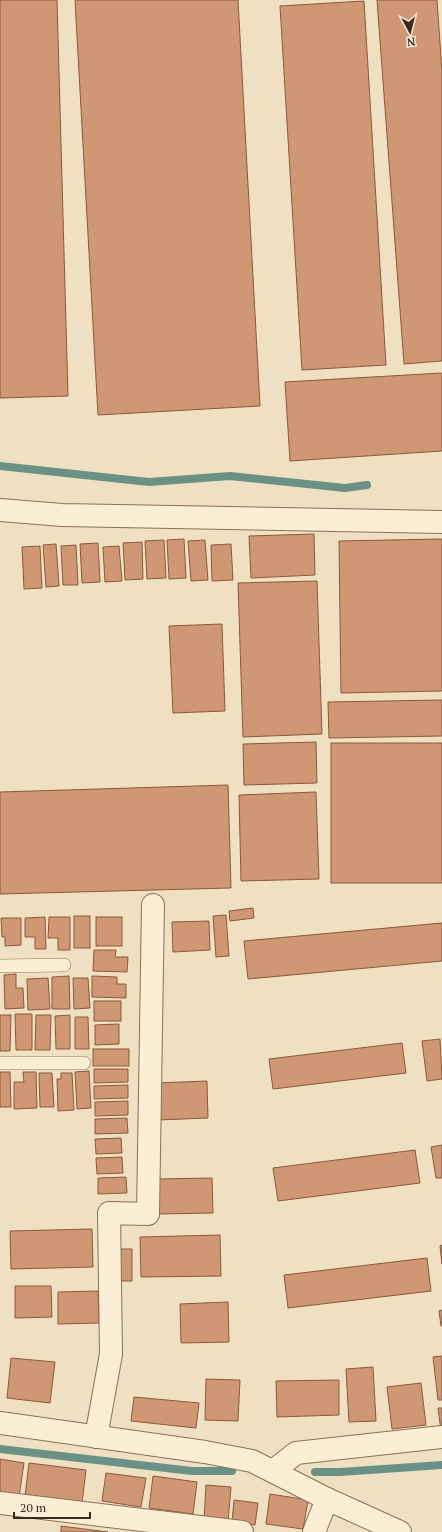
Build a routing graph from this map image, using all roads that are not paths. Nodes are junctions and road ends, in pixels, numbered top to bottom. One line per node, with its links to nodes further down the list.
1 (0, 510): 2 (street)
2 (442, 522)
3 (153, 905): 10 (street)
4 (64, 965): 5 (lane)
5 (0, 966)
6 (0, 1063): 7 (lane)
7 (84, 1063)
8 (0, 1423): 10 (street)
9 (442, 1436): 11 (street)
10 (96, 1437): 11 (street)
11 (273, 1471): 12 (street)
12 (327, 1499): 15 (street); 16 (street)
13 (0, 1503): 14 (street)
14 (242, 1532)
15 (314, 1532)
16 (400, 1532)

